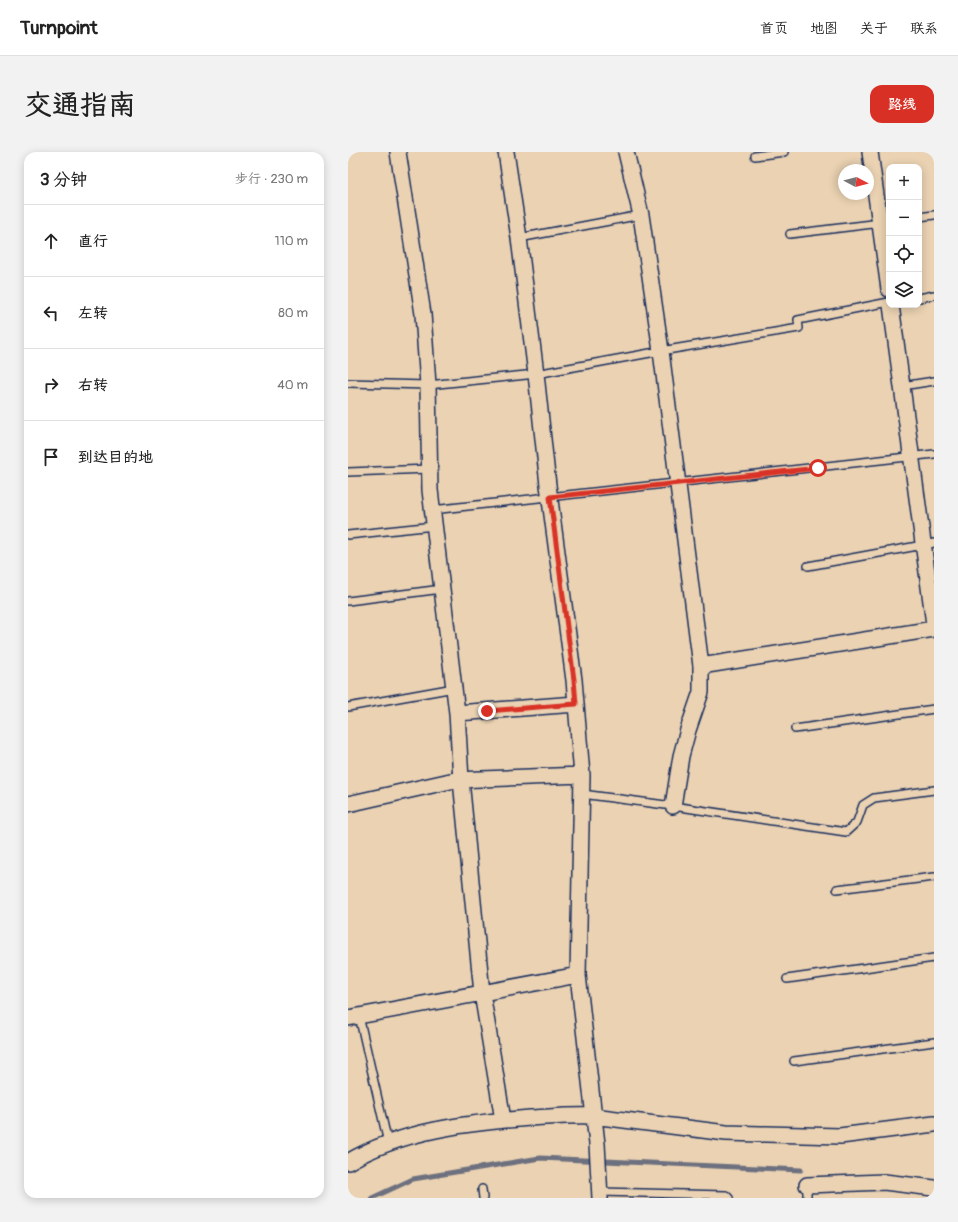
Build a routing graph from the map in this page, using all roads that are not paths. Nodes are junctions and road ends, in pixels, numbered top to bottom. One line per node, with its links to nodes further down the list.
1 (398, 152): 22 (street)
2 (506, 152): 12 (street)
3 (626, 152): 7 (street)
4 (784, 152): 6 (lane)
5 (870, 152): 10 (street)
6 (755, 156)
7 (641, 215): 12 (lane); 18 (street)
8 (934, 215): 9 (lane)
9 (922, 217)
10 (884, 223): 11 (lane); 13 (street)
11 (790, 234)
12 (519, 238): 19 (street)
13 (888, 272)
14 (934, 296): 15 (lane)
15 (922, 298)
16 (886, 303): 18 (lane)
17 (891, 308): 23 (street)
18 (661, 351): 19 (lane); 28 (street)
19 (536, 374): 22 (lane); 29 (street)
20 (934, 381): 23 (lane)
21 (348, 383): 22 (lane)
22 (428, 385): 26 (street)
23 (902, 386): 25 (street)
24 (934, 454): 25 (lane)
25 (912, 457): 28 (lane); 33 (street)
26 (430, 469): 27 (lane); 30 (street)
27 (348, 472)
28 (678, 483): 29 (lane); 39 (street)
29 (550, 497): 30 (lane); 41 (street)
30 (432, 510): 31 (street)
31 (434, 526): 32 (lane); 35 (street)
32 (348, 535)
33 (929, 544): 34 (lane); 37 (street)
34 (808, 566)
35 (442, 589): 36 (lane); 40 (street)
36 (348, 601)
37 (934, 624)
38 (934, 629): 39 (street)
39 (701, 666): 51 (street)
40 (454, 688): 42 (lane); 44 (street)
41 (576, 704): 44 (street); 46 (street)
42 (348, 707)
43 (934, 709): 45 (lane)
44 (457, 713): 47 (street)
45 (795, 729)
46 (582, 775): 47 (street); 49 (street)
47 (461, 780): 50 (street); 57 (street)
48 (934, 790): 51 (lane)
49 (582, 794): 51 (lane); 55 (street)
50 (348, 804)
51 (673, 806)
52 (934, 876): 53 (lane)
53 (837, 889)
54 (934, 958): 56 (lane)
55 (578, 975): 57 (street); 61 (street)
56 (788, 979)
57 (482, 993): 58 (street); 62 (street)
58 (353, 1017): 64 (lane)
59 (934, 1042): 60 (lane)
60 (794, 1061)
61 (593, 1116): 62 (street); 63 (street); 69 (street)
62 (503, 1120): 64 (street)
63 (934, 1124)
64 (388, 1143): 65 (street)
65 (348, 1162)
66 (934, 1188): 68 (street)
67 (482, 1189): 70 (lane)
68 (807, 1191)
69 (600, 1195): 71 (lane)
70 (483, 1198)
71 (729, 1198)

